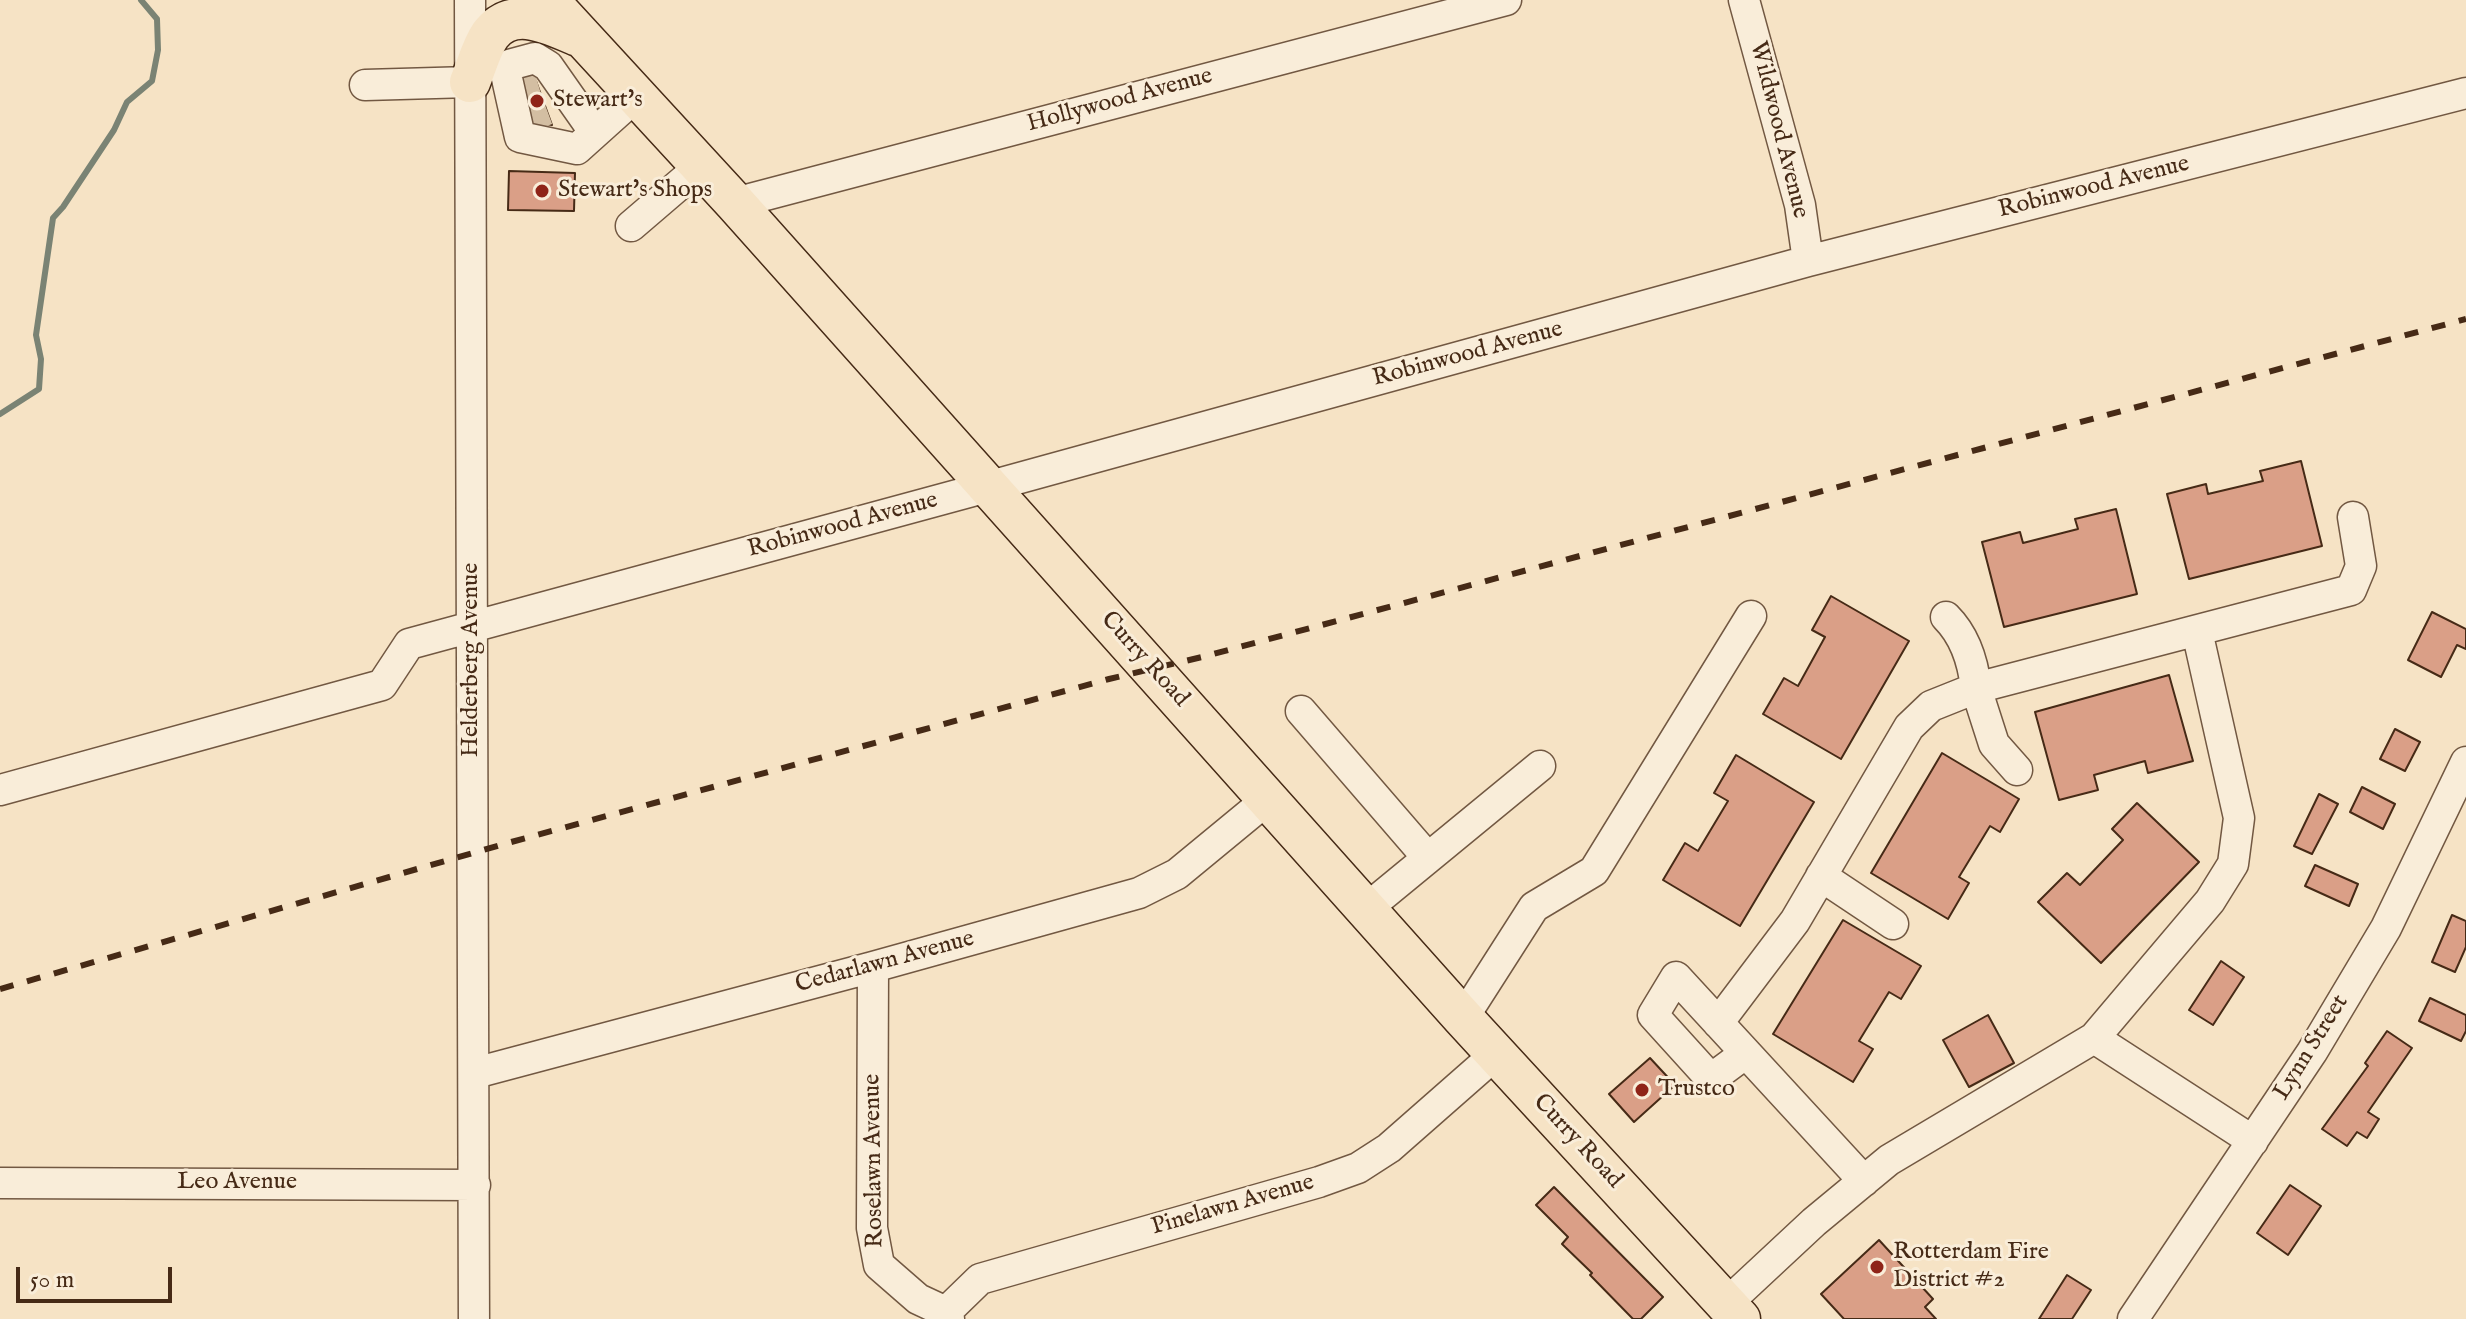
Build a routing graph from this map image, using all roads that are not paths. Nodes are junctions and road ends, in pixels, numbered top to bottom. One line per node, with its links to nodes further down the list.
1 (470, 0): 9 (street, Helderberg Avenue)
2 (548, 0): 5 (main road, Curry Road)
3 (1506, 0): 13 (street, Hollywood Avenue)
4 (1744, 0): 15 (street, Wildwood Avenue)
5 (588, 44): 8 (main road, Curry Road); 9 (main road); 10 (street)
6 (365, 85): 9 (street)
7 (2466, 93): 15 (street, Robinwood Avenue)
8 (636, 96): 11 (street); 12 (main road, Curry Road)
9 (470, 101): 10 (street); 20 (street, Helderberg Avenue)
10 (534, 102): 11 (street); 11 (street)
11 (595, 133)
12 (701, 166): 13 (main road, Curry Road); 14 (street)
13 (735, 203): 16 (main road, Curry Road)
14 (631, 226)
15 (1808, 261): 16 (street, Robinwood Avenue)
16 (987, 487): 20 (street, Robinwood Avenue); 28 (main road, Curry Road)
17 (2353, 517): 21 (street)
18 (1751, 616): 34 (street)
19 (1946, 617): 22 (street)
20 (472, 627): 27 (street, Robinwood Avenue); 39 (street, Helderberg Avenue)
21 (2197, 631): 22 (street); 36 (street)
22 (1976, 688): 26 (street); 30 (street)
23 (1301, 711): 29 (street)
24 (2466, 762): 40 (street, Lynn Street)
25 (1540, 766): 29 (street)
26 (2017, 770)
27 (0, 790)
28 (1268, 799): 31 (main road, Curry Road); 33 (street, Cedarlawn Avenue)
29 (1428, 858): 31 (street)
30 (1821, 876): 32 (street); 35 (street)
31 (1366, 909): 34 (main road, Curry Road)
32 (1893, 924)
33 (873, 967): 39 (street, Cedarlawn Avenue); 45 (street, Roselawn Avenue)
34 (1463, 1018): 38 (main road, Curry Road)
35 (1718, 1023): 37 (street); 37 (street)
36 (2094, 1038): 40 (street); 41 (street)
37 (1746, 1053): 41 (street)
38 (1496, 1054): 44 (main road, Curry Road); 45 (street, Pinelawn Avenue)
39 (475, 1073): 43 (street, Helderberg Avenue)
40 (2253, 1141): 47 (street, Lynn Street)
41 (1864, 1181): 44 (street)
42 (0, 1183): 43 (street, Leo Avenue)
43 (475, 1185): 46 (street, Helderberg Avenue)
44 (1733, 1311)
45 (947, 1316)
46 (474, 1319)
47 (2133, 1319)

